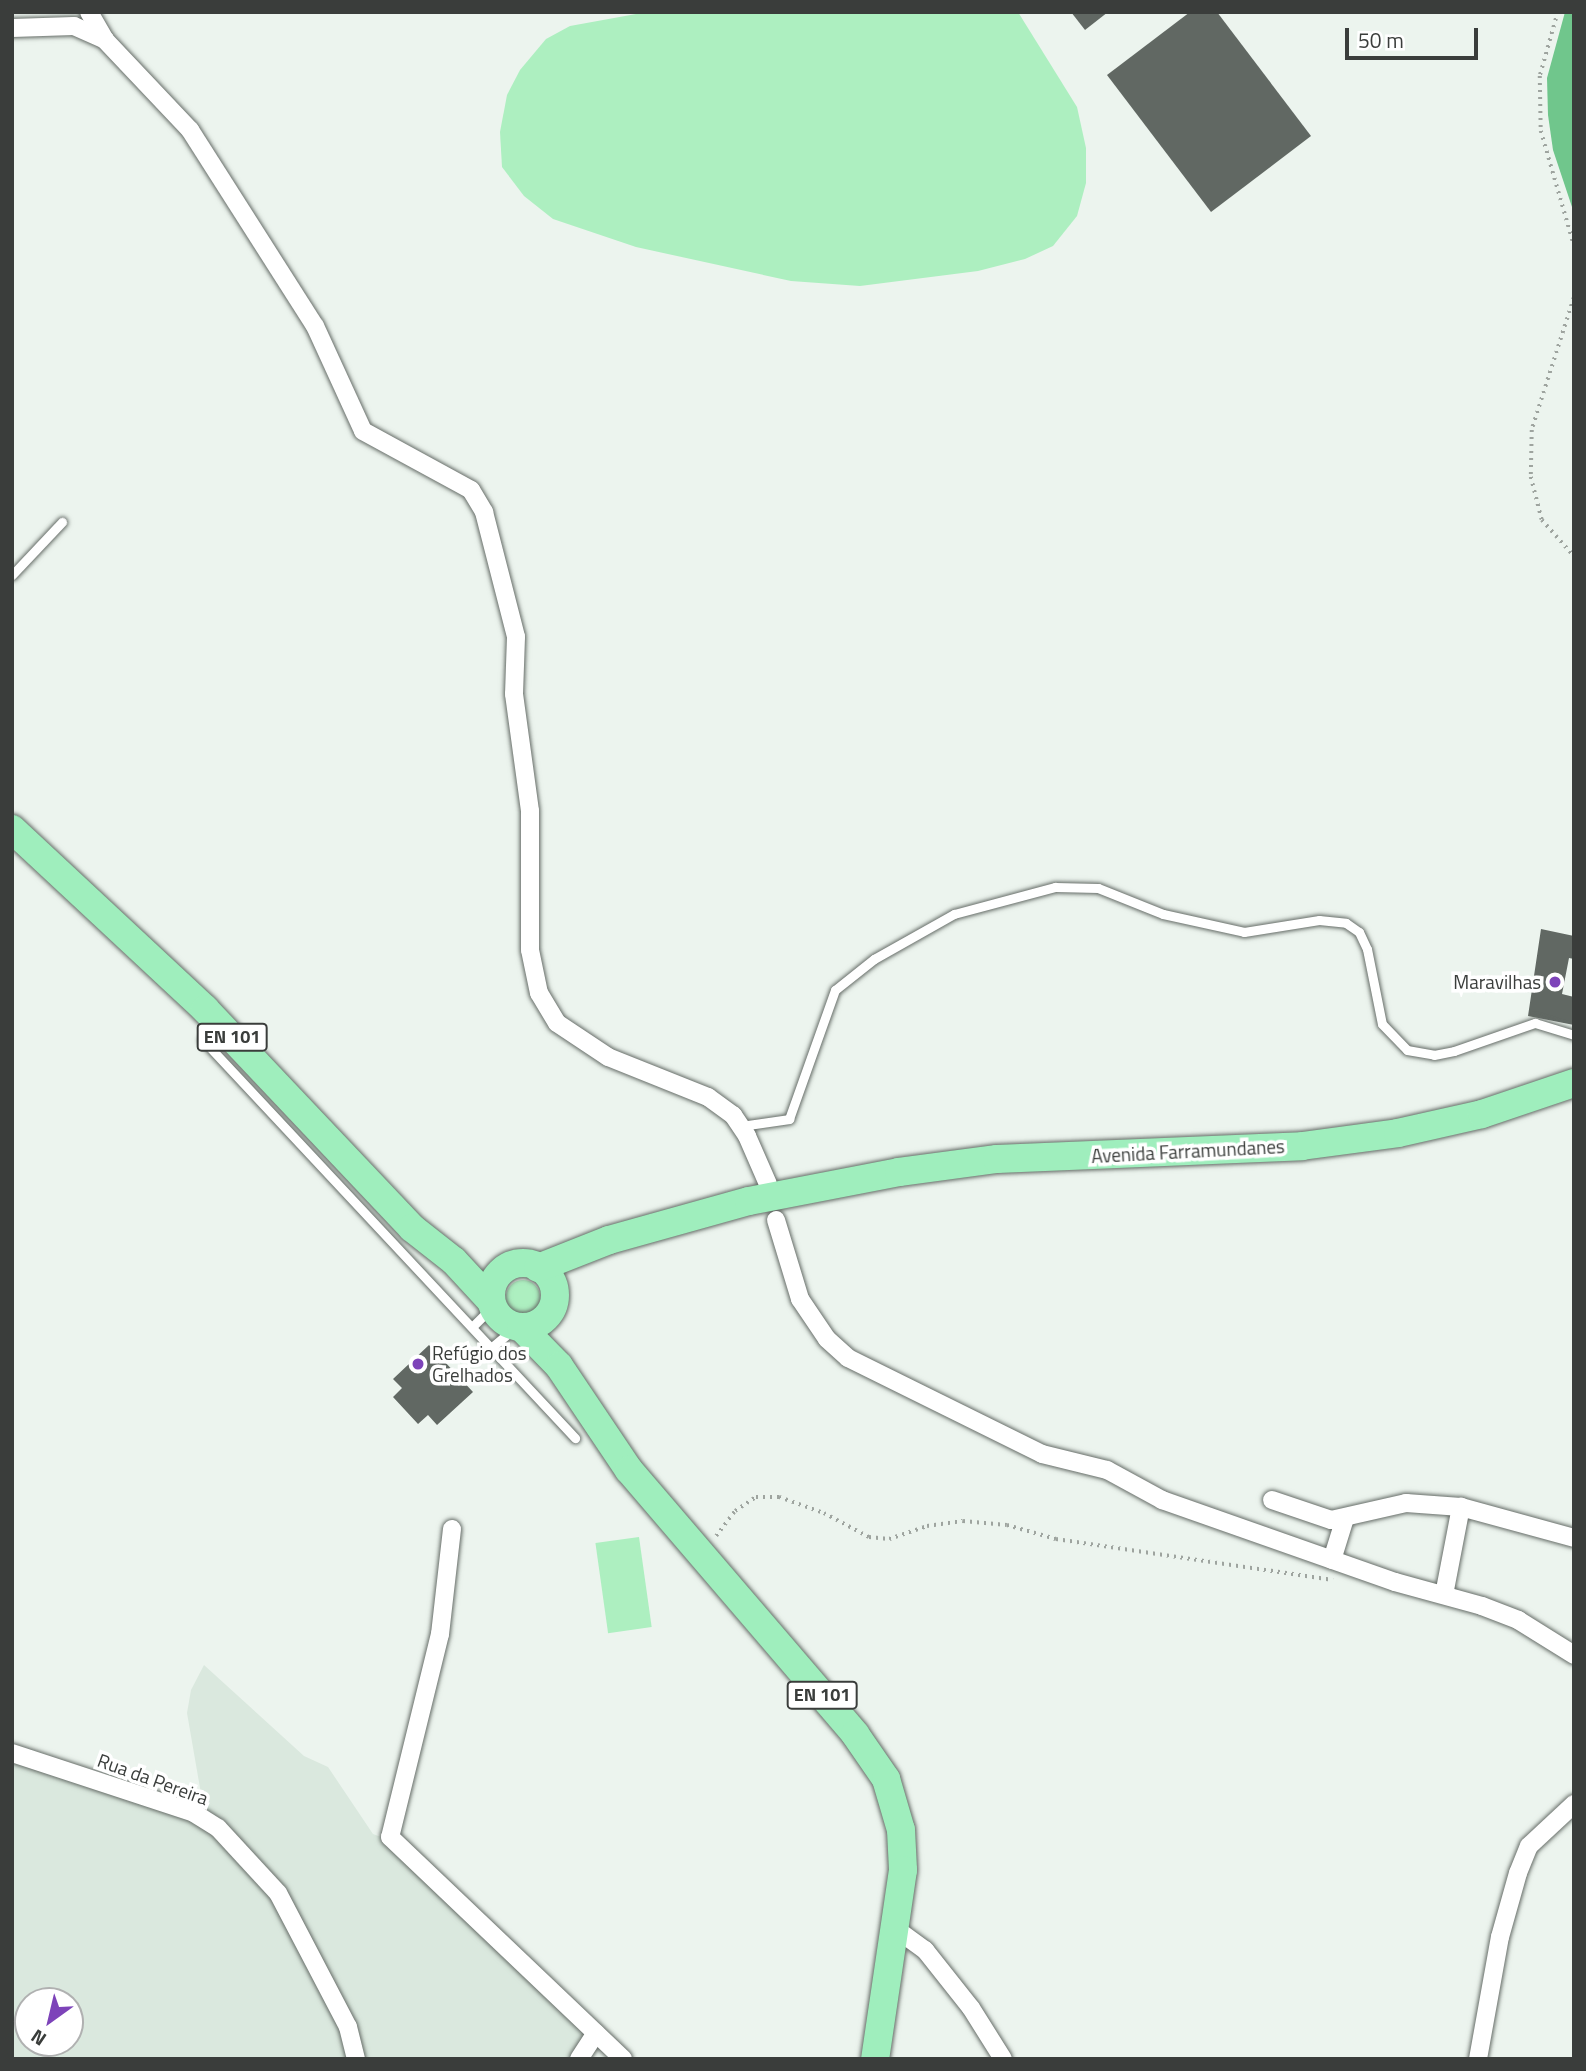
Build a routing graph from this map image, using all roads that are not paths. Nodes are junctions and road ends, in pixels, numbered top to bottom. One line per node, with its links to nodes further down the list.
1 (89, 12): 3 (street)
2 (12, 28): 3 (street)
3 (105, 40): 10 (street)
4 (62, 522): 5 (lane)
5 (12, 575)
6 (12, 829): 14 (main road, EN 101)
7 (1574, 1035): 10 (lane)
8 (203, 1040): 20 (lane)
9 (1574, 1083): 13 (main road, Avenida Farramundanes)
10 (741, 1126): 11 (street)
11 (768, 1184)
12 (776, 1220): 29 (street)
13 (591, 1250): 16 (main road, Avenida Farramundanes); 17 (main road)
14 (443, 1253): 15 (main road); 18 (main road)
15 (510, 1265): 16 (main road); 18 (main road)
16 (538, 1268): 17 (main road)
17 (553, 1301): 19 (main road); 22 (main road)
18 (492, 1303): 19 (main road); 20 (lane)
19 (519, 1326): 21 (lane); 22 (main road)
20 (472, 1327): 21 (lane)
21 (492, 1346): 23 (lane)
22 (577, 1392): 34 (main road, EN 101)
23 (575, 1438)
24 (1272, 1500): 26 (street)
25 (1461, 1507): 26 (street); 28 (street); 30 (street)
26 (1345, 1518): 29 (street)
27 (452, 1529): 35 (street)
28 (1574, 1538)
29 (1332, 1560): 30 (street)
30 (1444, 1595): 31 (street)
31 (1574, 1655)
32 (12, 1753): 36 (street, Rua da Pereira)
33 (1574, 1804): 41 (street)
34 (896, 1929): 39 (main road, EN 101); 40 (street)
35 (596, 2033): 37 (street); 38 (street)
36 (356, 2059)
37 (579, 2059)
38 (623, 2059)
39 (875, 2059)
40 (1003, 2059)
41 (1478, 2059)

